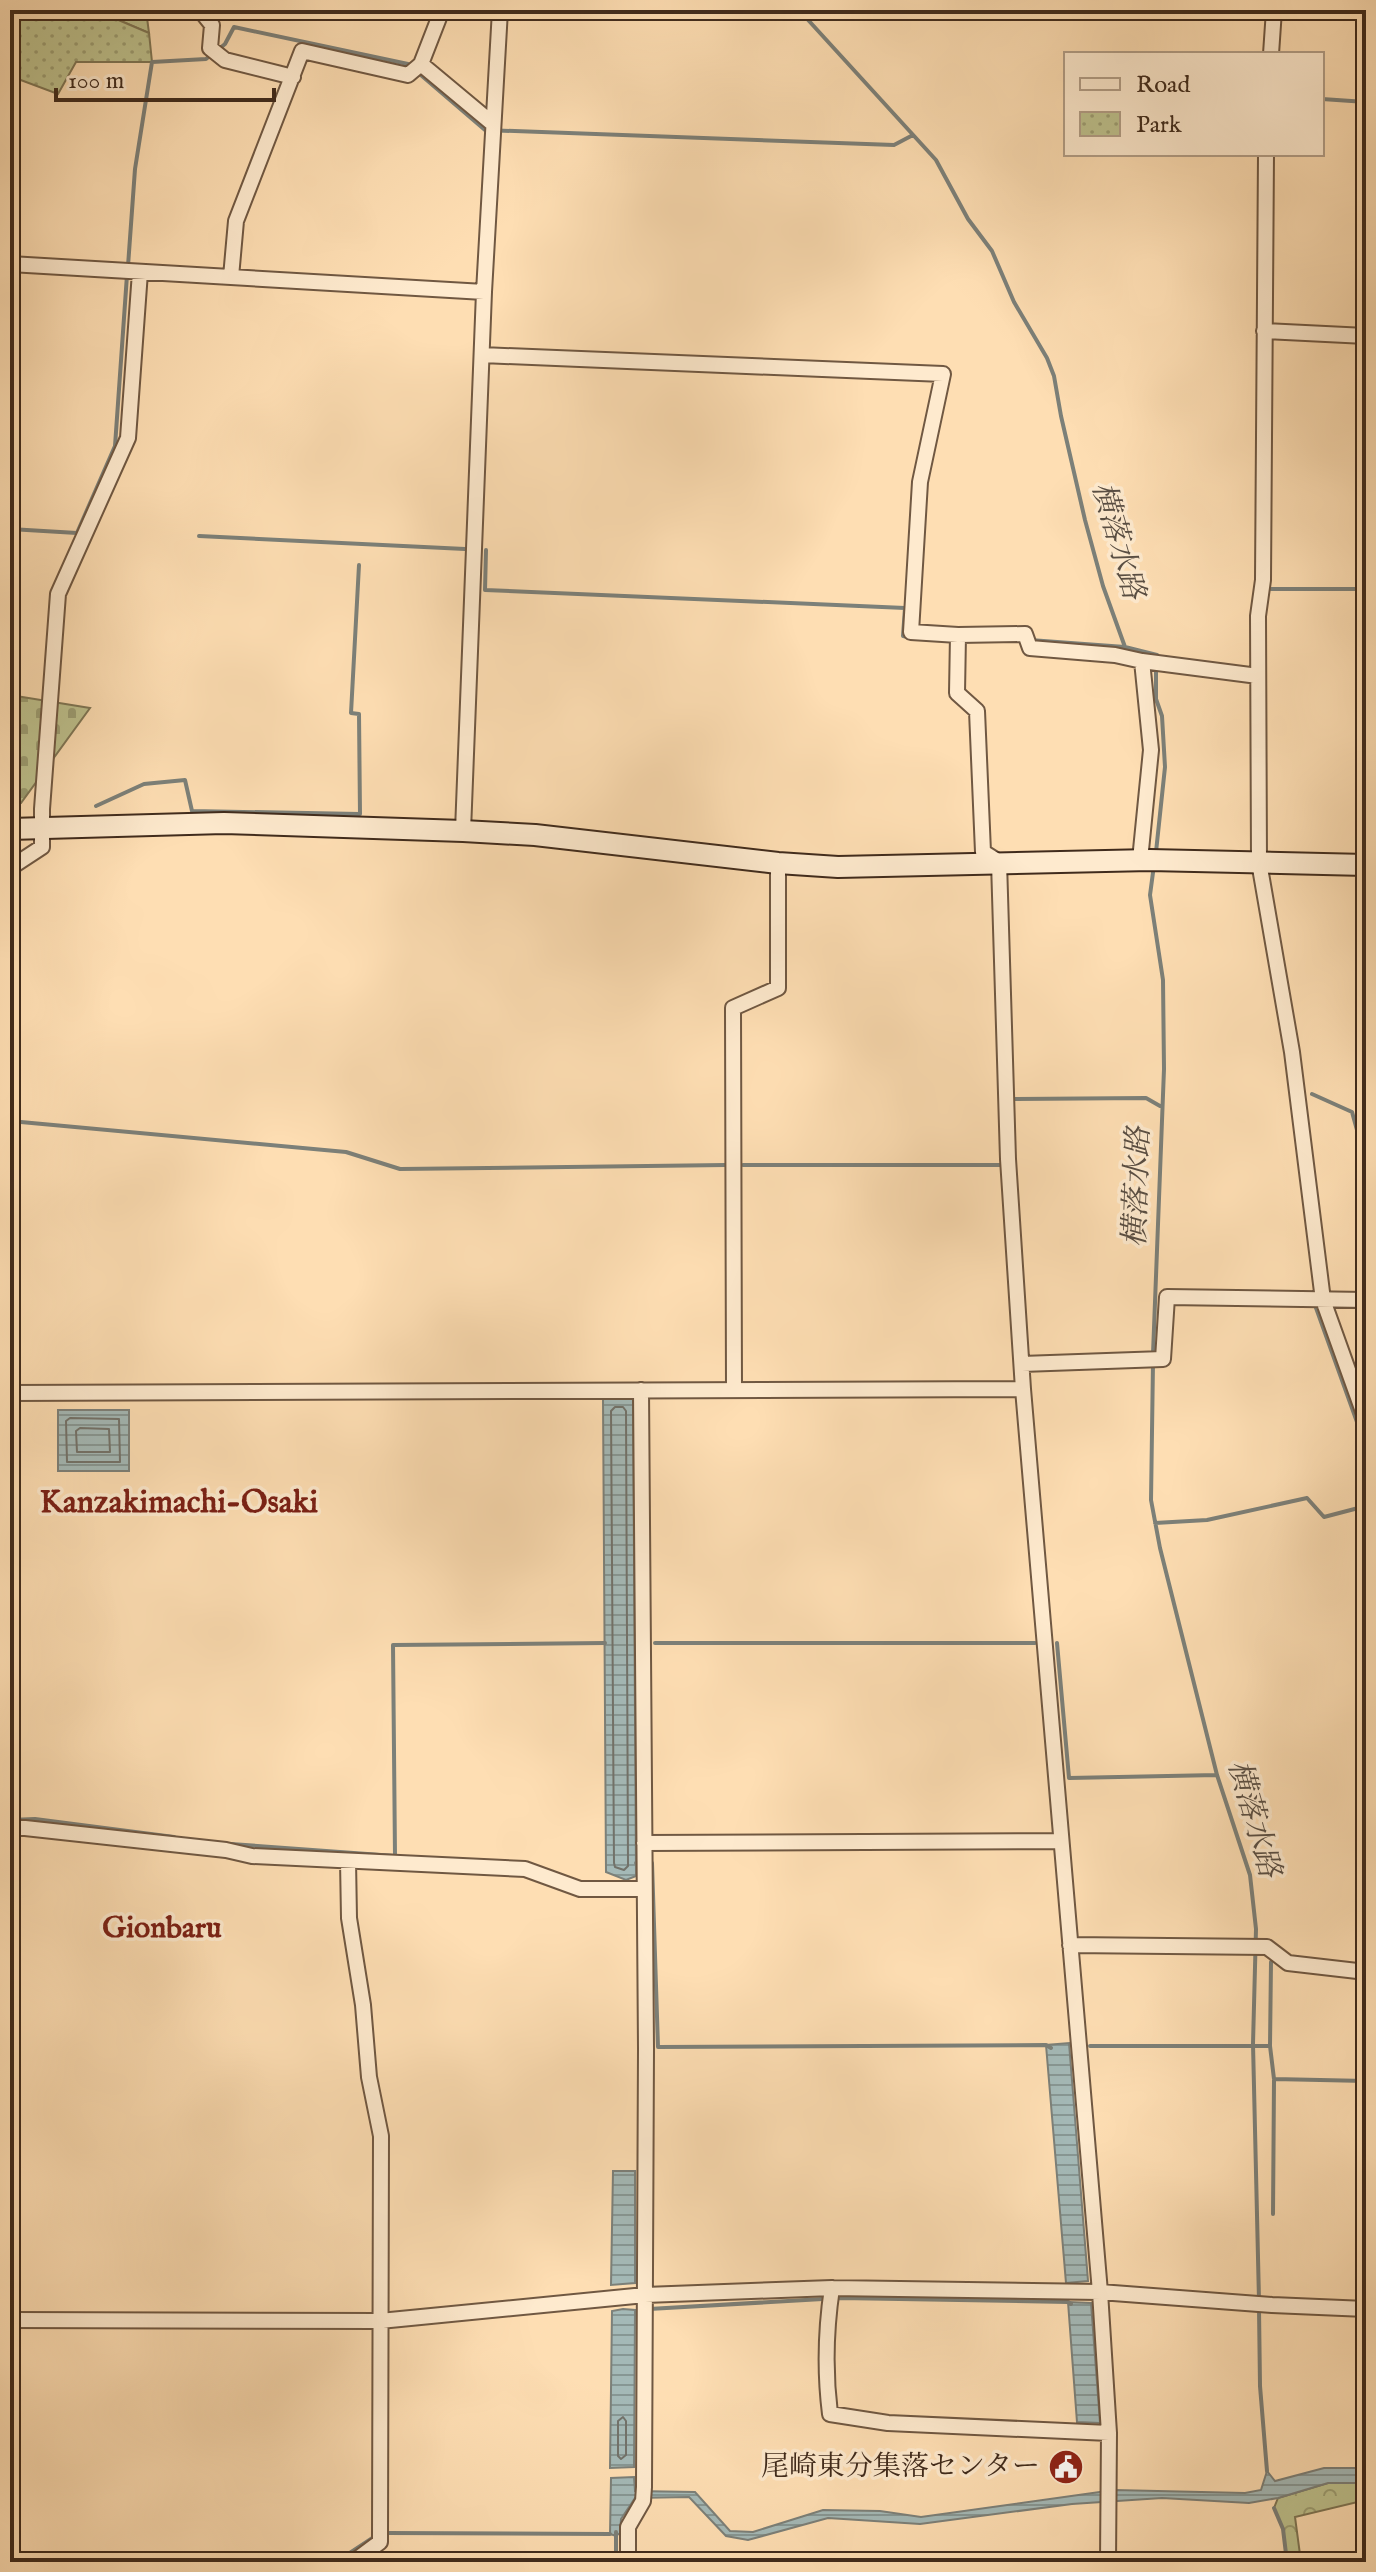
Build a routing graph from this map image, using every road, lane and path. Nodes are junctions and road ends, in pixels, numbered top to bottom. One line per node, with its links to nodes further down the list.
1 (200, 10): 7 (street)
2 (442, 10): 6 (street)
3 (500, 10): 8 (street)
4 (1274, 10): 5 (street)
5 (1271, 52)
6 (421, 64): 7 (street); 8 (street)
7 (293, 77): 12 (street)
8 (493, 124): 13 (street)
9 (1266, 156): 14 (street)
10 (10, 264): 11 (street)
11 (140, 272): 12 (street); 20 (street)
12 (231, 277): 13 (street)
13 (484, 292): 16 (street)
14 (1264, 331): 15 (street); 19 (street)
15 (1366, 336)
16 (482, 355): 17 (street); 22 (street)
17 (958, 635): 18 (street); 24 (street)
18 (1153, 663): 19 (street); 23 (street)
19 (1258, 676): 25 (street)
20 (43, 827): 21 (street); 22 (street); 28 (street)
21 (10, 829)
22 (463, 831): 26 (street)
23 (1150, 860): 24 (street); 25 (street)
24 (999, 862): 26 (street); 31 (street)
25 (1259, 862): 27 (street); 29 (street)
26 (778, 863): 34 (street)
27 (1366, 865)
28 (10, 868)
29 (1323, 1300): 30 (street); 31 (street); 36 (street)
30 (1366, 1300)
31 (1022, 1364): 32 (street)
32 (1023, 1389): 34 (street); 38 (street)
33 (641, 1390): 34 (street); 35 (street); 39 (street)
34 (734, 1390)
35 (10, 1393)
36 (1366, 1420)
37 (10, 1828): 40 (street)
38 (1061, 1841): 39 (street); 42 (street)
39 (644, 1857): 41 (street)
40 (348, 1861): 41 (street); 49 (street)
41 (644, 1889): 46 (street)
42 (1070, 1945): 43 (street); 45 (street)
43 (1366, 1972)
44 (832, 2288): 45 (street); 46 (street); 50 (street)
45 (1100, 2292): 47 (street); 50 (street)
46 (645, 2295): 49 (street); 52 (street)
47 (1366, 2309)
48 (10, 2320): 49 (street)
49 (380, 2321): 51 (street)
50 (1109, 2433): 53 (street)
51 (353, 2562)
52 (628, 2562)
53 (1108, 2562)

